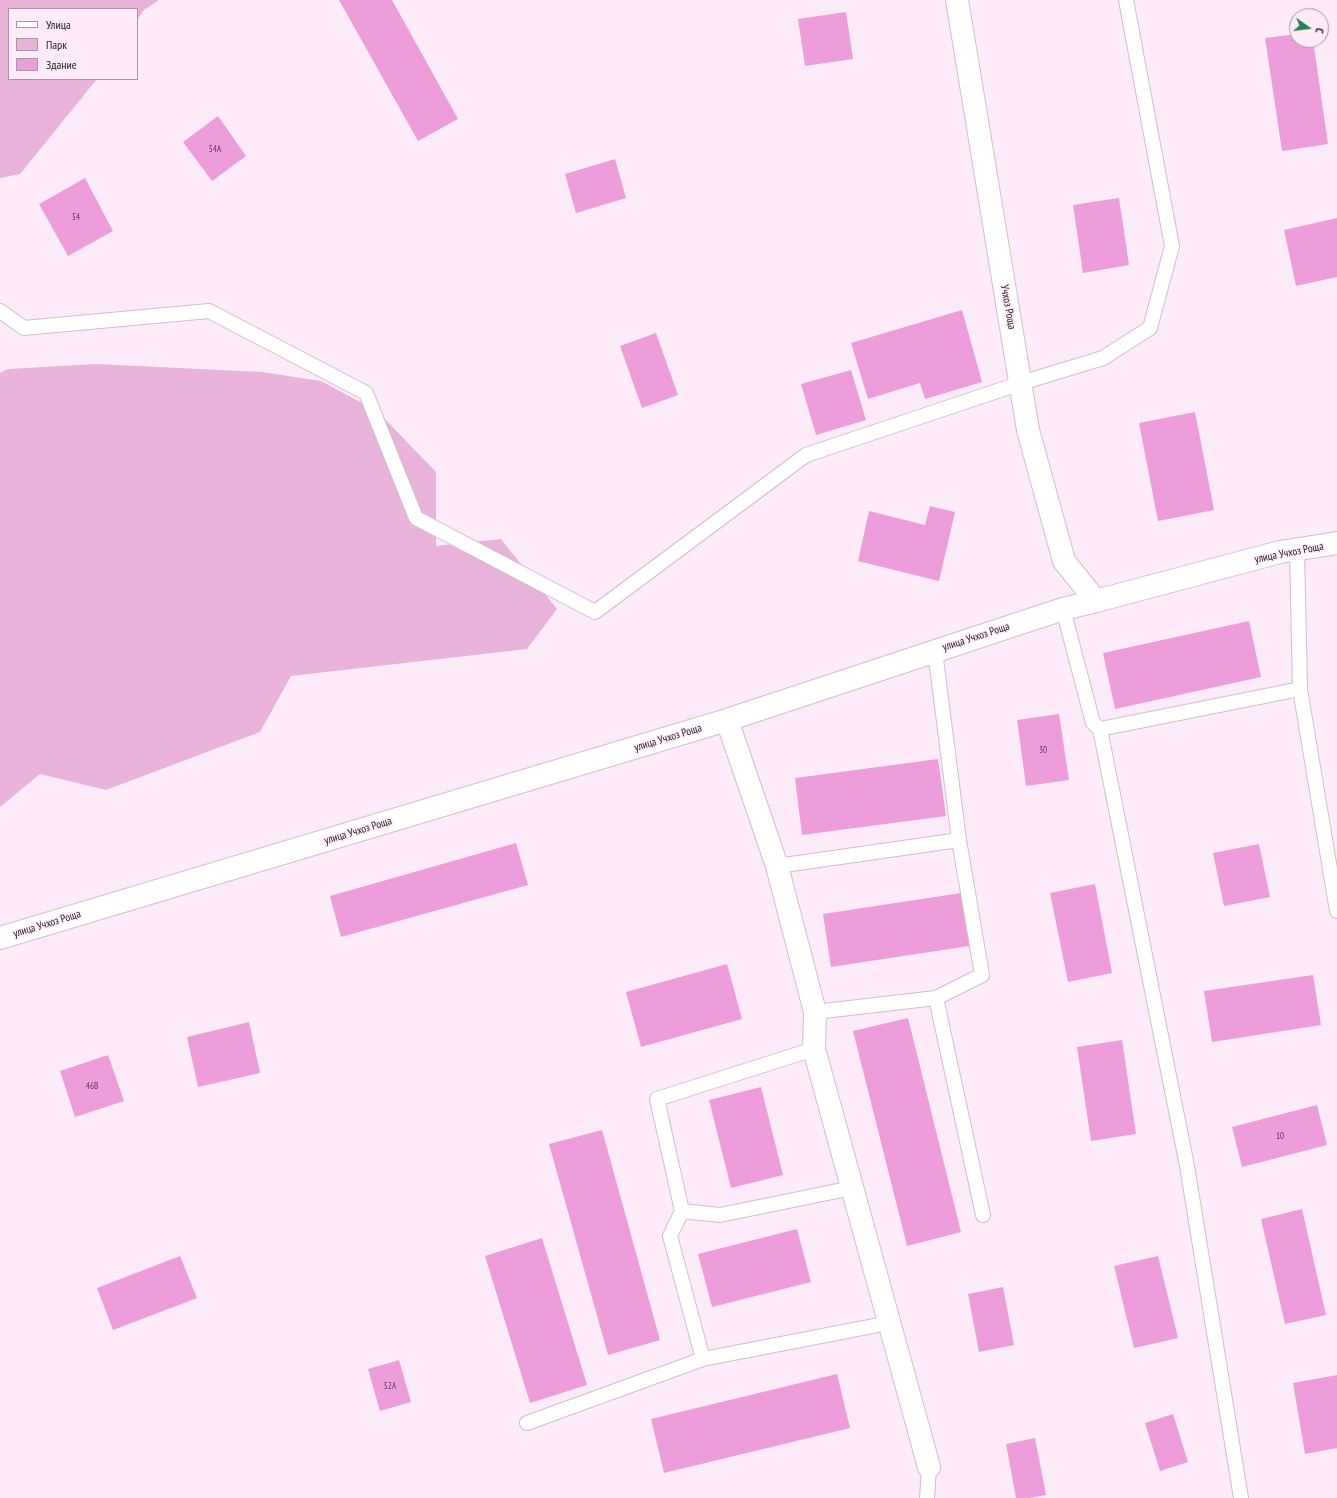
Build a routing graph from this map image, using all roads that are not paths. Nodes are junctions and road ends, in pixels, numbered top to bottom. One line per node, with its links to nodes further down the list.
1 (957, 0): 4 (street, Учхоз Роща)
2 (1126, 0): 4 (lane)
3 (0, 311): 4 (lane)
4 (1021, 383): 7 (street, Учхоз Роща)
5 (1337, 543): 6 (street, улица Учхоз Роща)
6 (1297, 550): 7 (street, улица Учхоз Роща); 10 (lane)
7 (1096, 601): 8 (street, улица Учхоз Роща)
8 (1063, 609): 9 (street, улица Учхоз Роща); 12 (lane)
9 (935, 651): 11 (street, улица Учхоз Роща); 13 (lane)
10 (1300, 689): 12 (lane); 15 (lane)
11 (726, 720): 14 (street); 16 (street, улица Учхоз Роща)
12 (1100, 729): 28 (lane)
13 (960, 840): 14 (lane); 17 (lane)
14 (777, 866): 18 (street)
15 (1337, 911)
16 (0, 938)
17 (936, 998): 18 (lane); 22 (lane)
18 (814, 1012): 19 (street)
19 (814, 1049): 20 (street); 21 (lane)
20 (852, 1188): 21 (lane); 23 (street)
21 (682, 1212): 24 (lane)
22 (982, 1215)
23 (889, 1323): 24 (lane); 26 (street)
24 (703, 1359): 25 (lane)
25 (527, 1424)
26 (929, 1467): 27 (lane)
27 (927, 1498)
28 (1241, 1498)

